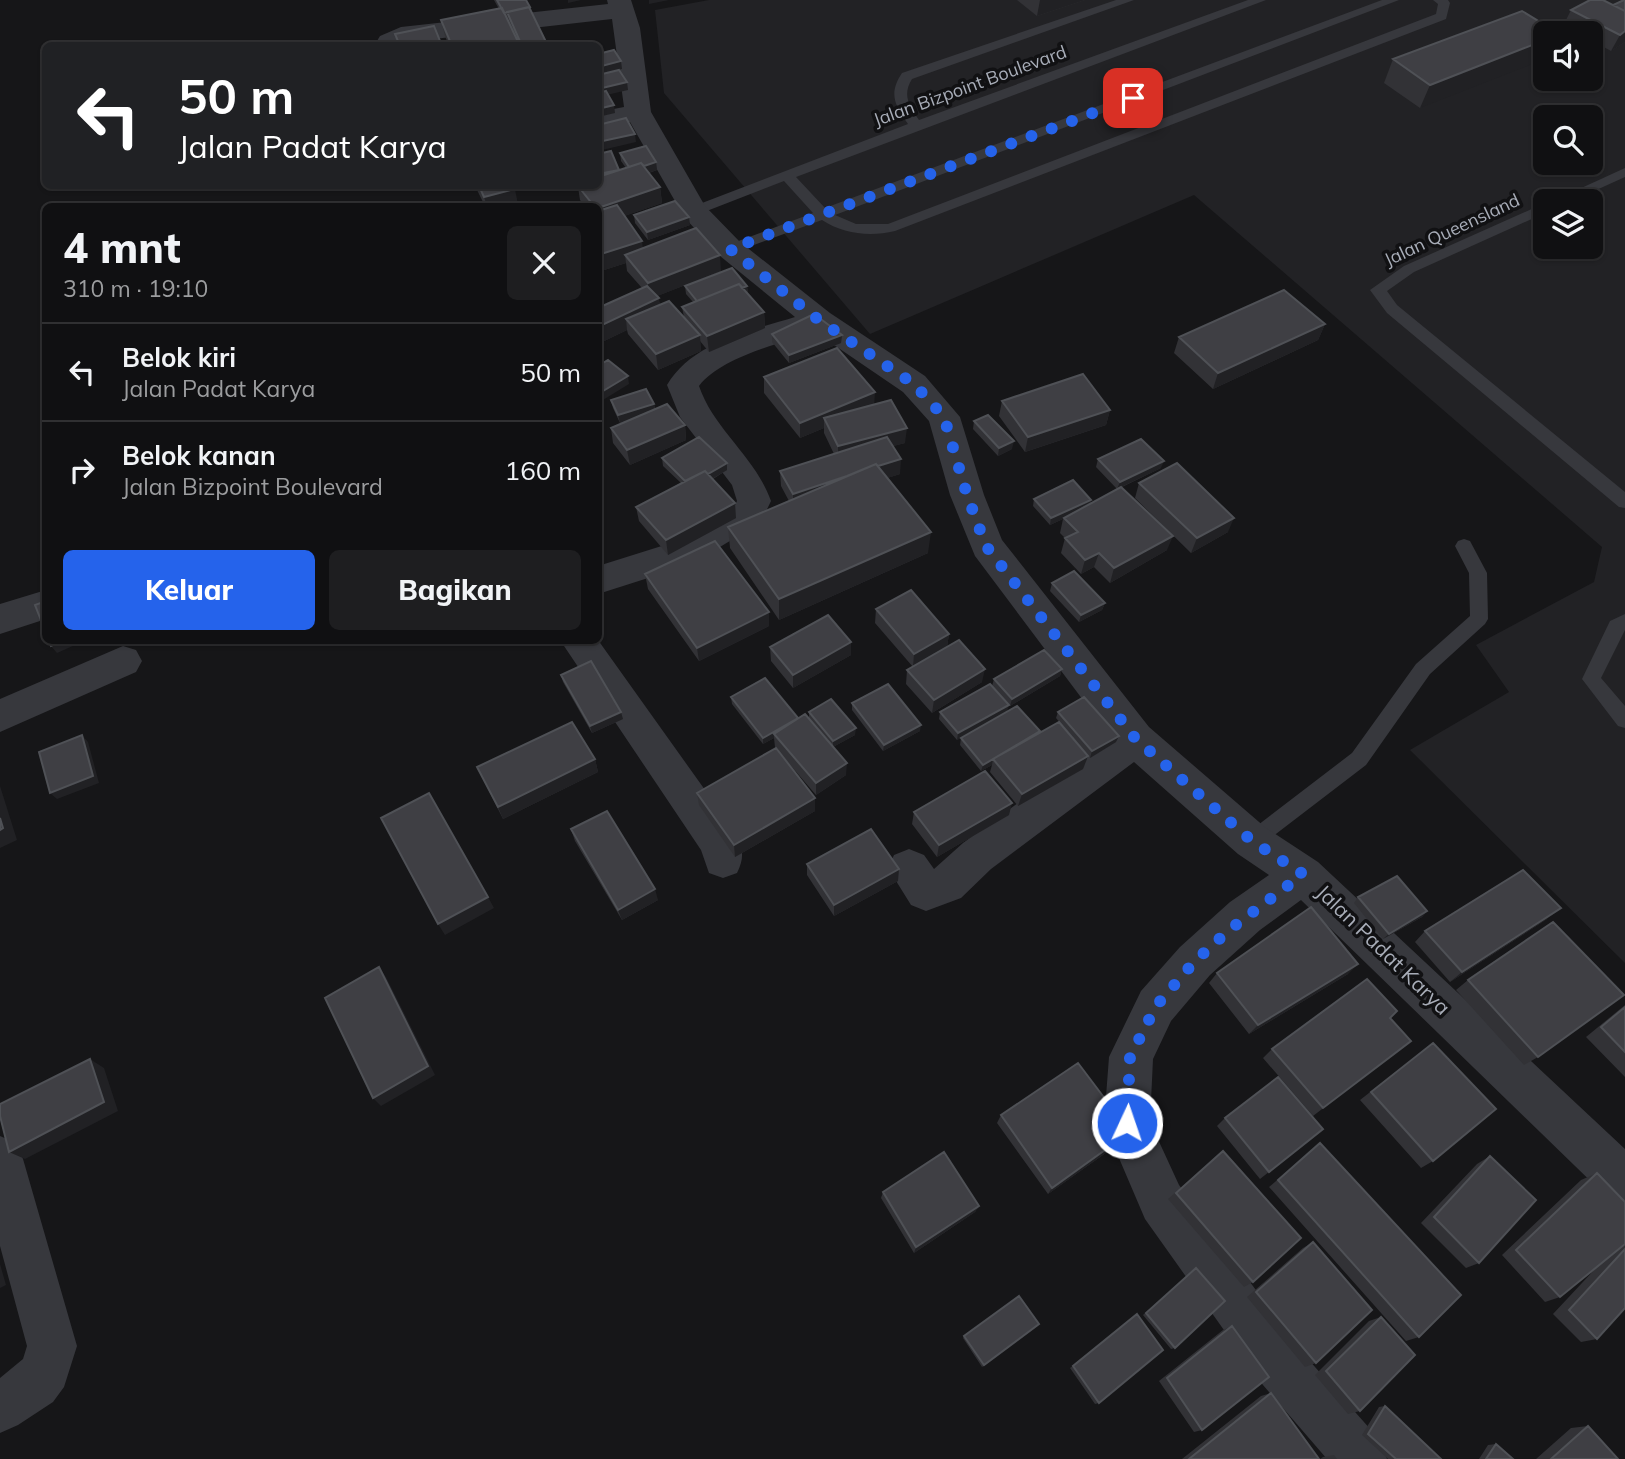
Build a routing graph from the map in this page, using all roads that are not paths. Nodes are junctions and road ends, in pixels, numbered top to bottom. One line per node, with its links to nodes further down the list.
1 (1128, 0): 9 (lane)
2 (1261, 0): 9 (lane, Jalan Bizpoint Boulevard)
3 (1393, 0): 15 (lane)
4 (1439, 0): 15 (lane)
5 (620, 5): 6 (street); 7 (street, Jalan Padat Karya)
6 (389, 42)
7 (638, 112): 8 (street); 13 (street, Jalan Padat Karya)
8 (602, 119)
9 (916, 126): 11 (lane, Jalan Bizpoint Boulevard)
10 (1625, 172): 12 (lane)
11 (787, 176): 13 (lane, Jalan Bizpoint Boulevard); 15 (lane)
12 (1587, 189)
13 (694, 211): 16 (street, Jalan Padat Karya)
14 (1533, 213): 17 (lane, Jalan Queensland)
15 (821, 215): 16 (lane)
16 (730, 249): 18 (street, Jalan Padat Karya)
17 (1378, 290): 19 (lane)
18 (819, 320): 21 (street); 29 (street, Jalan Padat Karya)
19 (1625, 502)
20 (1464, 546): 30 (lane)
21 (602, 579)
22 (42, 605): 23 (street)
23 (0, 619)
24 (1625, 621): 28 (lane)
25 (581, 644): 31 (street)
26 (123, 661): 27 (street)
27 (0, 716)
28 (1625, 720)
29 (1135, 738): 30 (street, Jalan Padat Karya); 32 (street)
30 (1252, 841): 33 (street, Jalan Padat Karya)
31 (723, 860)
32 (908, 868)
33 (1303, 874): 35 (street, Jalan Padat Karya); 37 (street)
34 (0, 1159): 36 (street)
35 (1625, 1181)
36 (0, 1407)
37 (1361, 1459)

